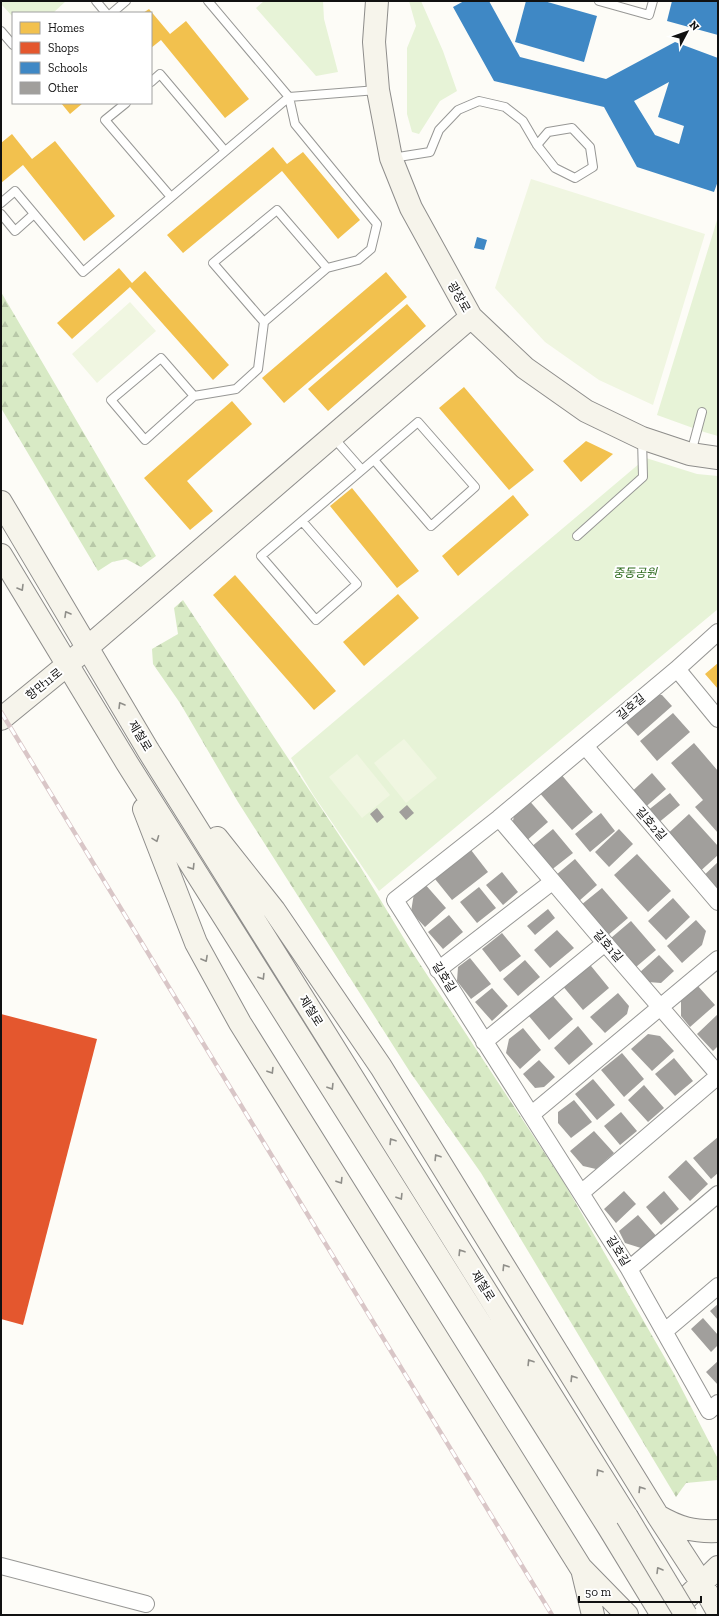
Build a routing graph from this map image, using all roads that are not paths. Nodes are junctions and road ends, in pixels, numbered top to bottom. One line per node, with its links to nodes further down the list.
1 (96, 1): 7 (lane)
2 (126, 1): 8 (lane)
3 (208, 1): 13 (lane)
4 (377, 1): 12 (main road, 광장로)
5 (599, 1): 6 (lane)
6 (653, 1)
7 (105, 12)
8 (113, 12)
9 (1, 31): 10 (lane)
10 (12, 44)
11 (152, 81): 16 (lane)
12 (378, 90): 13 (lane); 17 (main road, 광장로)
13 (289, 97): 16 (lane); 22 (lane)
14 (125, 104): 18 (lane)
15 (537, 145): 15 (lane); 17 (lane)
16 (225, 151): 18 (lane)
17 (391, 158): 23 (main road, 광장로)
18 (171, 197): 21 (lane)
19 (1, 203): 21 (lane)
20 (1, 214): 21 (lane)
21 (34, 214)
22 (327, 268): 24 (lane); 24 (lane)
23 (471, 317): 27 (main road, 항만11로); 28 (main road, 광장로)
24 (264, 322): 25 (lane)
25 (194, 396): 25 (lane)
26 (702, 412): 29 (lane)
27 (332, 436): 32 (lane); 38 (main road, 항만11로)
28 (642, 438): 29 (main road, 광장로); 35 (lane)
29 (690, 454): 30 (main road, 광장로)
30 (718, 458)
31 (374, 460): 31 (lane); 32 (lane)
32 (362, 470): 34 (lane)
33 (1, 502): 38 (main road, 제철로, one-way to 33)
34 (302, 521): 34 (lane)
35 (577, 536)
36 (1, 555): 39 (main road, 제철로, one-way to 39)
37 (718, 632): 40 (street, 길호길)
38 (87, 648): 39 (main road, 항만11로); 44 (main road, 제철로, one-way to 38)
39 (67, 665): 42 (main road, 항만11로); 45 (main road, 제철로)
40 (677, 669): 41 (street); 43 (street, 길호길)
41 (718, 718)
42 (1, 719)
43 (585, 746): 46 (street, 길호길); 48 (street, 길호2길)
44 (148, 750): 62 (main road, one-way to 44); 63 (main road, 제철로, one-way to 44)
45 (127, 763): 63 (main road, 제철로, one-way to 63); 67 (main road, one-way to 67)
46 (499, 818): 47 (street, 길호1길); 51 (street, 길호길)
47 (552, 882): 49 (street, 길호1길); 51 (street)
48 (718, 902)
49 (604, 943): 52 (street, 길호1길); 53 (street)
50 (718, 959): 52 (street)
51 (438, 970): 53 (street, 길호길)
52 (661, 1007): 54 (street, 길호1길); 55 (street)
53 (484, 1042): 55 (street, 길호길)
54 (718, 1075): 56 (street)
55 (532, 1114): 56 (street, 길호길)
56 (581, 1193): 58 (street, 길호길)
57 (718, 1194): 58 (street)
58 (629, 1270): 60 (street, 길호길)
59 (718, 1286): 60 (street)
60 (665, 1331): 61 (street, 길호길)
61 (718, 1403)
62 (658, 1516): 64 (main road); 68 (main road)
63 (618, 1523): 73 (main road); 75 (main road, one-way to 63, bridge)
64 (718, 1531)
65 (1, 1566): 69 (street)
66 (718, 1567): 68 (main road)
67 (582, 1568): 71 (main road); 72 (main road)
68 (701, 1582): 70 (main road); 74 (main road)
69 (146, 1604)
70 (718, 1612): 76 (main road)
71 (593, 1615)
72 (627, 1615)
73 (662, 1615)
74 (669, 1615)
75 (686, 1615)
76 (715, 1615)

